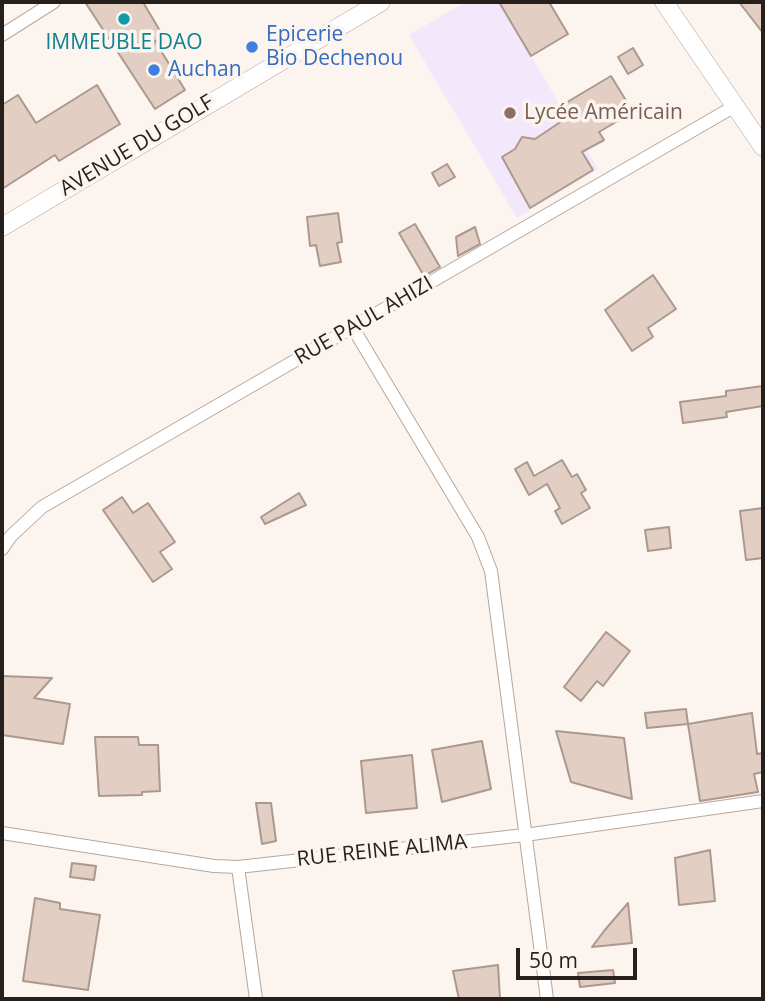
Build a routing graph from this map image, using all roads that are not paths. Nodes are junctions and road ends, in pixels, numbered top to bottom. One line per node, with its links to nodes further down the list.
1 (54, 2): 4 (street)
2 (381, 2): 7 (main road, AVENUE DU GOLF)
3 (664, 2): 5 (main road)
4 (2, 34)
5 (735, 106): 6 (main road); 8 (street, RUE PAUL AHIZI)
6 (763, 147)
7 (2, 228)
8 (353, 328): 9 (street, RUE PAUL AHIZI); 12 (street)
9 (2, 549)
10 (763, 801): 12 (street, RUE REINE ALIMA)
11 (2, 833): 13 (street, RUE REINE ALIMA)
12 (525, 835): 13 (street, RUE REINE ALIMA); 15 (street)
13 (238, 867): 14 (street)
14 (256, 999)
15 (547, 999)

